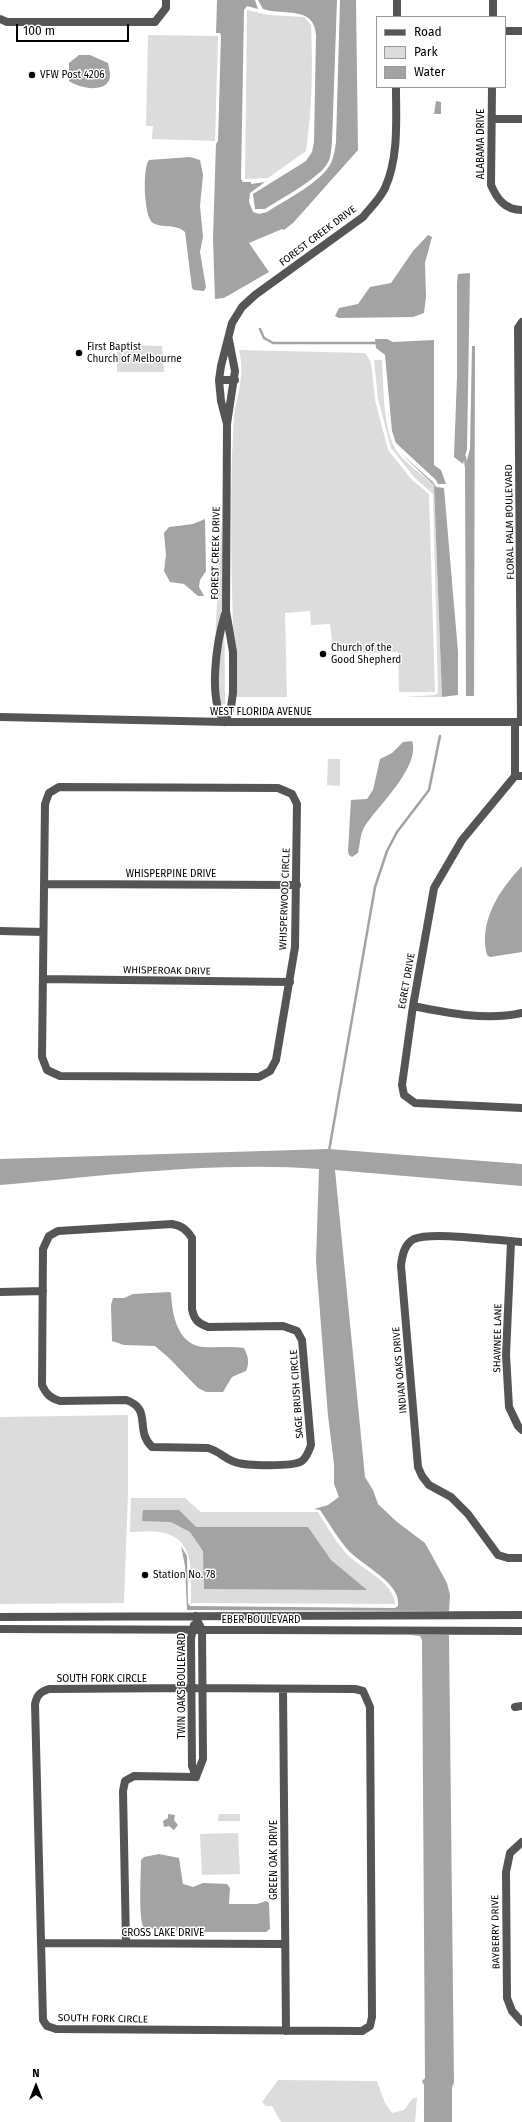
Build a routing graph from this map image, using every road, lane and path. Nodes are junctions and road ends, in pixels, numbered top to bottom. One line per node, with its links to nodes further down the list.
1 (166, 0): 6 (street)
2 (397, 0): 4 (street)
3 (493, 0): 5 (street)
4 (397, 16)
5 (492, 16)
6 (4, 21)
7 (506, 32): 8 (street)
8 (522, 32)
9 (396, 88): 15 (street, FOREST CREEK DRIVE)
10 (492, 88): 11 (street, ALABAMA DRIVE)
11 (492, 119): 12 (street); 13 (street, ALABAMA DRIVE)
12 (522, 119)
13 (522, 210)
14 (522, 322): 20 (street, FLORAL PALM BOULEVARD)
15 (228, 338): 16 (street, FOREST CREEK DRIVE); 17 (street, FOREST CREEK DRIVE)
16 (219, 380): 17 (street); 18 (street, FOREST CREEK DRIVE)
17 (235, 380): 18 (street, FOREST CREEK DRIVE)
18 (227, 424): 19 (street, FOREST CREEK DRIVE)
19 (226, 610): 22 (street, FOREST CREEK DRIVE); 22 (street, FOREST CREEK DRIVE)
20 (522, 651): 23 (street, FLORAL PALM BOULEVARD)
21 (0, 717): 22 (street, WEST FLORIDA AVENUE)
22 (224, 722): 23 (street, WEST FLORIDA AVENUE)
23 (520, 722): 24 (street, EGRET DRIVE)
24 (519, 776): 31 (street, EGRET DRIVE)
25 (44, 884): 26 (street, WHISPERPINE DRIVE); 26 (street, WHISPERWOOD CIRCLE); 28 (street, WHISPERWOOD CIRCLE)
26 (297, 885): 30 (street, WHISPERWOOD CIRCLE)
27 (0, 931): 28 (street)
28 (43, 932): 29 (street, WHISPERWOOD CIRCLE)
29 (43, 980): 30 (street, WHISPEROAK DRIVE); 30 (street, WHISPERWOOD CIRCLE)
30 (290, 982)
31 (413, 1006): 32 (street); 33 (street, EGRET DRIVE)
32 (522, 1013)
33 (522, 1108)
34 (511, 1242): 35 (street, INDIAN OAKS DRIVE); 38 (street, SHAWNEE LANE); 39 (street, INDIAN OAKS DRIVE)
35 (522, 1242)
36 (43, 1291): 36 (street, SAGE BRUSH CIRCLE); 37 (street)
37 (0, 1292)
38 (522, 1430)
39 (522, 1558)
40 (522, 1615): 41 (street, EBER BOULEVARD)
41 (195, 1616): 42 (street, EBER BOULEVARD); 44 (street, TWIN OAKS BOULEVARD); 45 (street, TWIN OAKS BOULEVARD)
42 (0, 1617)
43 (0, 1629): 44 (street, EBER BOULEVARD)
44 (193, 1630): 45 (street, EBER BOULEVARD); 47 (street, TWIN OAKS BOULEVARD)
45 (202, 1630): 46 (street, EBER BOULEVARD); 48 (street, TWIN OAKS BOULEVARD)
46 (522, 1631)
47 (191, 1688): 48 (street, SOUTH FORK CIRCLE); 50 (street, TWIN OAKS BOULEVARD); 52 (street, SOUTH FORK CIRCLE)
48 (202, 1688): 49 (street, SOUTH FORK CIRCLE); 50 (street, TWIN OAKS BOULEVARD)
49 (283, 1689): 54 (street, GREEN OAK DRIVE); 56 (street, SOUTH FORK CIRCLE)
50 (196, 1777): 53 (street)
51 (522, 1842): 55 (street, BAYBERRY DRIVE)
52 (41, 1943): 53 (street, CROSS LAKE DRIVE); 56 (street, SOUTH FORK CIRCLE)
53 (126, 1943): 54 (street, CROSS LAKE DRIVE)
54 (284, 1944): 56 (street, GREEN OAK DRIVE)
55 (522, 2022)
56 (286, 2031)

